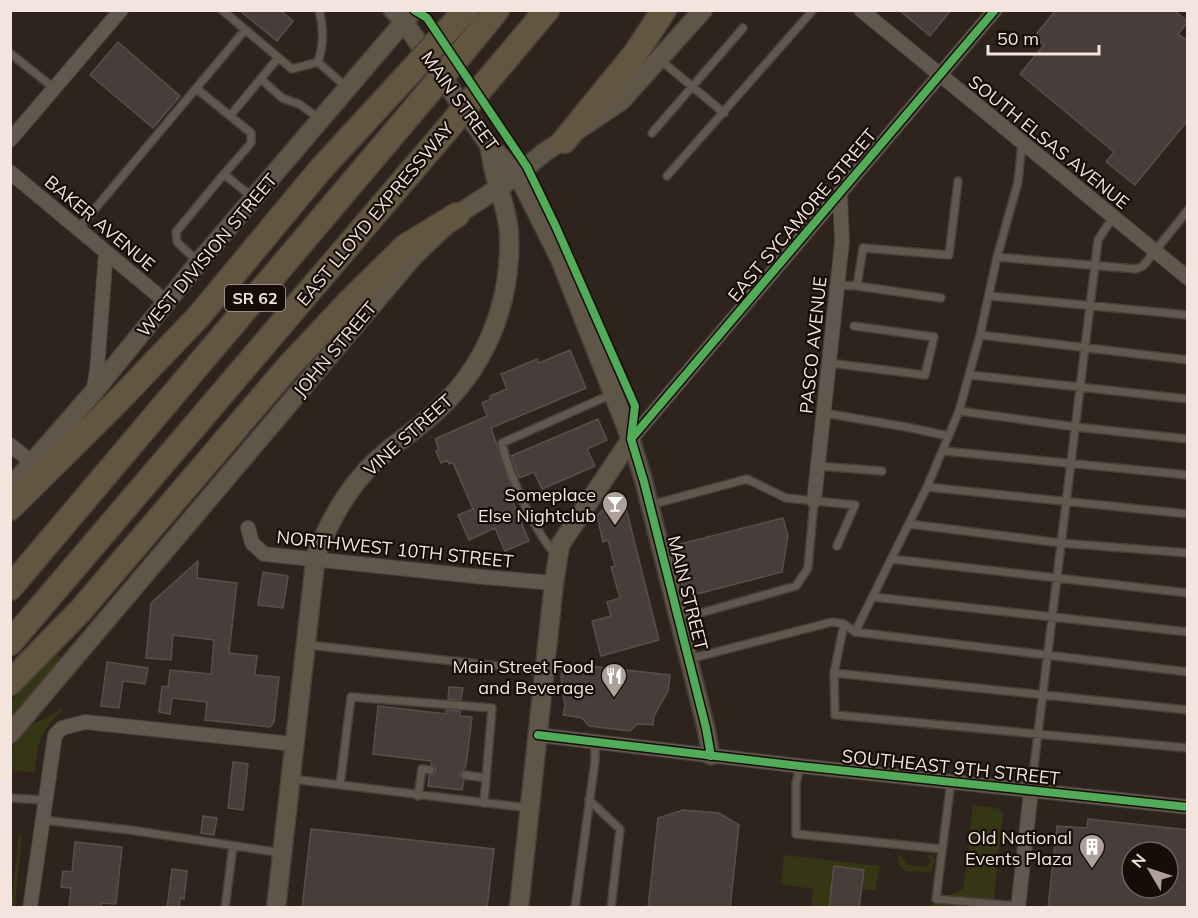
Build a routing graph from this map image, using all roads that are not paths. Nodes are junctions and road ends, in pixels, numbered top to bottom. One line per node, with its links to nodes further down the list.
1 (121, 10): 22 (street)
2 (222, 10): 14 (lane)
3 (319, 10): 18 (lane)
4 (466, 10): 86 (highway, bridge)
5 (497, 10): 98 (highway, EAST LLOYD EXPRESSWAY / SR 62, bridge)
6 (547, 10): 106 (highway, EAST LLOYD EXPRESSWAY / SR 62, bridge)
7 (664, 10): 30 (highway)
8 (702, 10): 17 (main road, JOHN STREET)
9 (813, 10): 25 (lane)
10 (861, 10): 19 (street, SOUTH ELSAS AVENUE)
11 (995, 10): 19 (street, EAST SYCAMORE STREET)
12 (403, 14): 24 (main road, WEST DIVISION STREET); 32 (main road, MAIN STREET)
13 (743, 28): 21 (lane)
14 (245, 30): 16 (lane); 23 (lane)
15 (10, 53): 22 (lane)
16 (278, 58): 18 (lane); 20 (lane)
17 (658, 58): 21 (lane); 30 (main road, JOHN STREET)
18 (318, 62): 24 (lane)
19 (940, 76): 31 (street, SOUTH ELSAS AVENUE); 39 (street, EAST SYCAMORE STREET)
20 (261, 79): 26 (lane); 27 (lane)
21 (692, 86): 25 (lane); 28 (lane)
22 (55, 88): 29 (street)
23 (197, 89): 26 (lane); 44 (lane)
24 (348, 89): 27 (main road, WEST DIVISION STREET)
25 (724, 112): 36 (lane)
26 (230, 116): 34 (lane)
27 (321, 120): 40 (main road, WEST DIVISION STREET)
28 (652, 133)
29 (10, 140)
30 (564, 141): 35 (main road, JOHN STREET)
31 (1022, 143): 43 (street, SOUTH ELSAS AVENUE); 47 (lane)
32 (489, 145): 35 (main road, MAIN STREET); 38 (main road, VINE STREET)
33 (10, 172): 44 (street, BAKER AVENUE)
34 (224, 174): 40 (lane); 48 (lane)
35 (518, 175): 38 (main road, JOHN STREET); 65 (main road, MAIN STREET)
36 (667, 176)
37 (958, 181): 52 (lane)
38 (498, 188): 42 (main road, JOHN STREET); 94 (main road, VINE STREET)
39 (840, 192): 51 (street, PASCO AVENUE); 72 (street, EAST SYCAMORE STREET)
40 (254, 199): 48 (main road, WEST DIVISION STREET)
41 (1188, 210): 45 (lane)
42 (457, 215): 113 (highway); 117 (main road, JOHN STREET)
43 (1113, 217): 45 (street, SOUTH ELSAS AVENUE); 49 (lane)
44 (78, 229): 46 (street, BAKER AVENUE)
45 (1155, 251): 49 (lane); 50 (street, SOUTH ELSAS AVENUE)
46 (105, 252): 55 (street, BAKER AVENUE); 66 (street)
47 (997, 258): 49 (lane); 53 (lane)
48 (199, 262): 55 (main road, WEST DIVISION STREET)
49 (1095, 266): 56 (lane)
50 (1188, 278)
51 (838, 285): 52 (lane); 62 (street, PASCO AVENUE)
52 (857, 286): 54 (lane)
53 (989, 296): 56 (lane); 59 (lane)
54 (941, 298)
55 (166, 302): 66 (main road, WEST DIVISION STREET)
56 (1090, 307): 57 (lane); 60 (lane)
57 (1188, 315)
58 (854, 326): 62 (lane)
59 (980, 335): 60 (lane); 63 (lane)
60 (1085, 348): 61 (lane); 64 (lane)
61 (1188, 360)
62 (829, 363): 69 (street, PASCO AVENUE)
63 (970, 375): 64 (lane); 68 (lane)
64 (1080, 388): 67 (lane); 70 (lane)
65 (614, 393): 72 (main road, MAIN STREET); 93 (lane)
66 (92, 394): 77 (main road, WEST DIVISION STREET)
67 (1188, 399)
68 (959, 411): 70 (lane); 71 (lane)
69 (824, 413): 71 (lane); 78 (street, PASCO AVENUE)
70 (1076, 427): 73 (lane); 76 (lane)
71 (949, 436): 75 (lane)
72 (631, 439): 85 (street, MAIN STREET); 93 (main road)
73 (1188, 439)
74 (10, 445): 77 (street)
75 (944, 451): 76 (lane); 81 (lane)
76 (1071, 463): 80 (lane); 84 (lane)
77 (33, 464): 82 (main road, WEST DIVISION STREET)
78 (818, 466): 79 (lane); 83 (street, PASCO AVENUE)
79 (882, 471)
80 (1188, 475)
81 (927, 487): 84 (lane); 88 (lane)
82 (10, 488)
83 (814, 501): 85 (lane); 91 (lane); 102 (lane)
84 (1066, 501): 87 (lane); 90 (lane)
85 (650, 505): 102 (street, MAIN STREET)
86 (10, 508)
87 (1188, 514)
88 (909, 524): 90 (lane); 95 (lane)
89 (248, 528): 94 (street, NORTHWEST 10TH STREET)
90 (1061, 543): 92 (lane); 96 (lane)
91 (837, 546)
92 (1188, 553)
93 (558, 557): 97 (main road)
94 (315, 559): 97 (street, NORTHWEST 10TH STREET); 107 (main road, VINE STREET)
95 (891, 559): 96 (lane); 100 (lane)
96 (1056, 578): 99 (lane); 101 (lane)
97 (554, 583): 110 (main road)
98 (10, 588)
99 (1188, 593)
100 (873, 597): 101 (lane); 104 (lane)
101 (1052, 617): 105 (lane); 108 (lane)
102 (679, 620): 109 (street, MAIN STREET)
103 (844, 624): 104 (lane); 109 (lane); 112 (lane)
104 (855, 632): 108 (lane)
105 (1188, 632)
106 (10, 644)
107 (305, 644): 110 (lane); 120 (main road, VINE STREET)
108 (1047, 655): 111 (lane); 114 (lane)
109 (689, 659): 122 (street, MAIN STREET)
110 (545, 671): 118 (main road)
111 (1188, 672)
112 (834, 673): 114 (lane); 116 (lane)
113 (10, 683)
114 (1042, 693): 115 (lane); 116 (lane)
115 (1188, 710)
116 (1038, 733): 121 (lane); 130 (lane)
117 (10, 734)
118 (538, 735): 119 (street, SOUTHEAST 9TH STREET); 137 (main road)
119 (595, 742): 122 (street, SOUTHEAST 9TH STREET); 134 (lane)
120 (294, 744): 127 (main road, VINE STREET); 133 (street)
121 (1188, 748)
122 (711, 756): 123 (street, SOUTHEAST 9TH STREET)
123 (800, 766): 128 (street, SOUTHEAST 9TH STREET); 140 (lane)
124 (430, 770): 131 (lane)
125 (465, 775): 126 (lane)
126 (486, 778): 129 (lane); 135 (lane)
127 (290, 779): 129 (lane); 141 (main road, VINE STREET)
128 (951, 781): 130 (street, SOUTHEAST 9TH STREET); 140 (lane)
129 (340, 785): 131 (lane)
130 (1031, 791): 136 (street, SOUTHEAST 9TH STREET); 142 (street)
131 (418, 796): 135 (lane)
132 (10, 798): 133 (lane)
133 (45, 800): 138 (street)
134 (589, 800): 147 (lane); 148 (lane)
135 (484, 803): 137 (lane)
136 (1188, 807)
137 (530, 808): 146 (main road)
138 (42, 820): 139 (lane); 143 (street)
139 (233, 846): 141 (lane); 144 (lane)
140 (942, 849): 142 (lane)
141 (282, 853): 145 (main road, VINE STREET)
142 (1019, 907)
143 (30, 908)
144 (225, 908)
145 (276, 908)
146 (519, 908)
147 (575, 908)
148 (611, 908)

